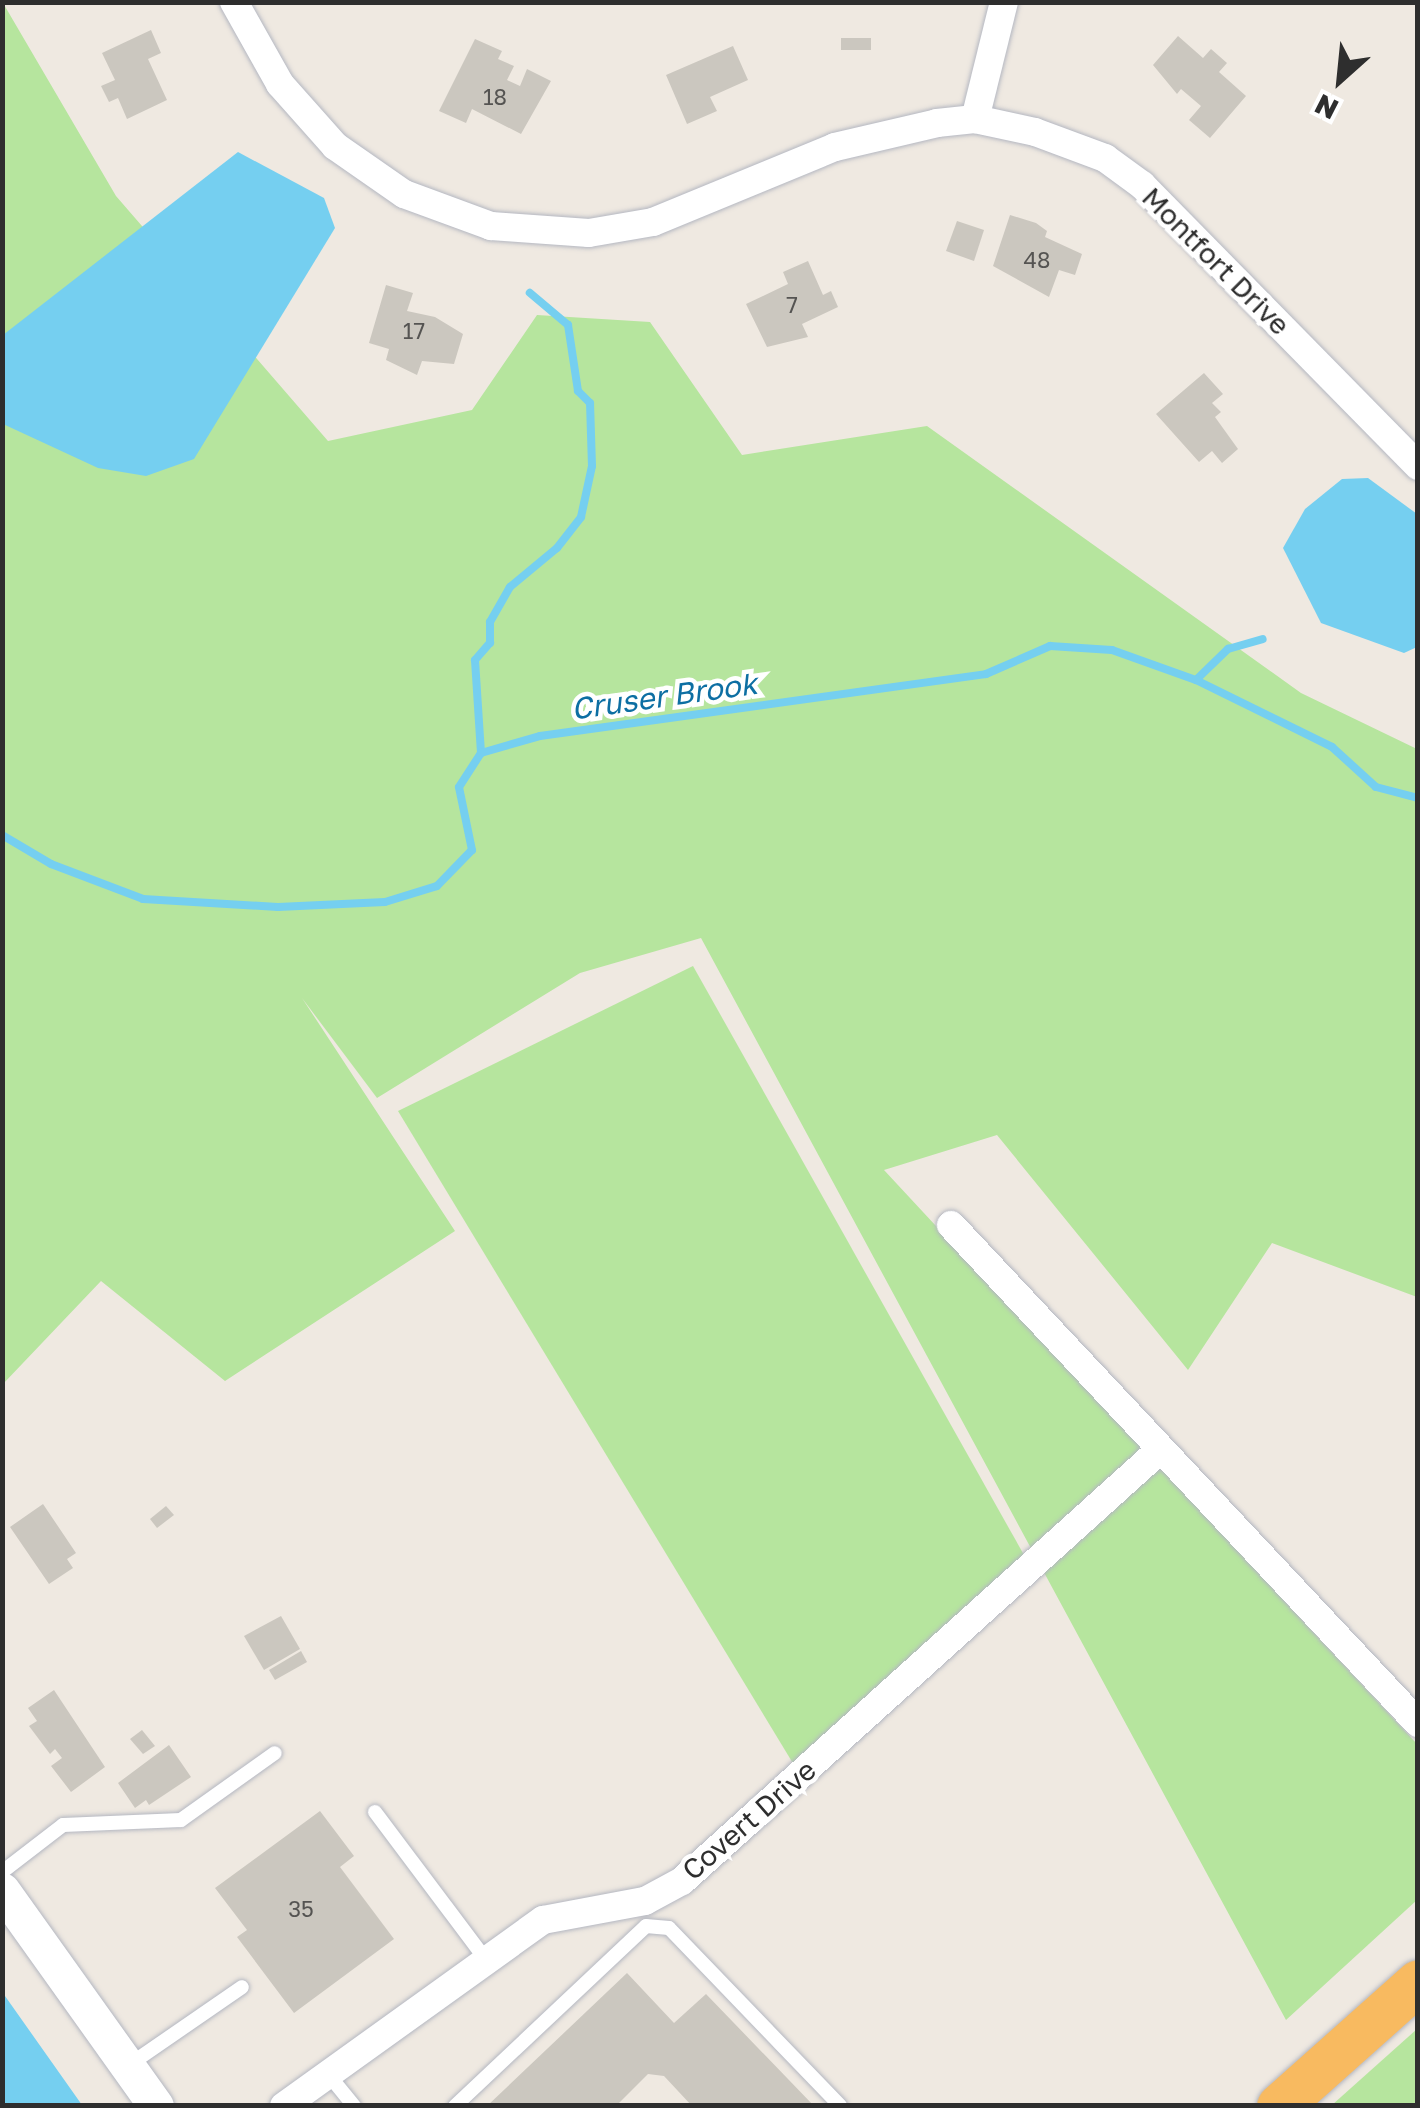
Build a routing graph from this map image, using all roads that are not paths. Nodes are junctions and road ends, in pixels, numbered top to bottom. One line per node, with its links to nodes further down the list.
1 (234, 2): 3 (street, Montfort Drive)
2 (1004, 2): 3 (street)
3 (975, 119): 4 (street, Montfort Drive)
4 (1418, 466)
5 (951, 1225): 6 (street)
6 (1161, 1449): 7 (street); 12 (street, Covert Drive)
7 (1418, 1723)
8 (276, 1753): 10 (lane)
9 (376, 1812): 13 (lane)
10 (2, 1872)
11 (2, 1890): 16 (street)
12 (646, 1914): 13 (street, Covert Drive); 21 (lane); 22 (lane)
13 (486, 1960): 17 (street, Covert Drive)
14 (1418, 1982): 23 (highway)
15 (242, 1987): 16 (lane)
16 (128, 2066): 18 (street)
17 (328, 2074): 19 (street, Covert Drive); 20 (lane)
18 (156, 2106)
19 (284, 2106)
20 (354, 2106)
21 (455, 2106)
22 (840, 2106)
23 (1278, 2106)

